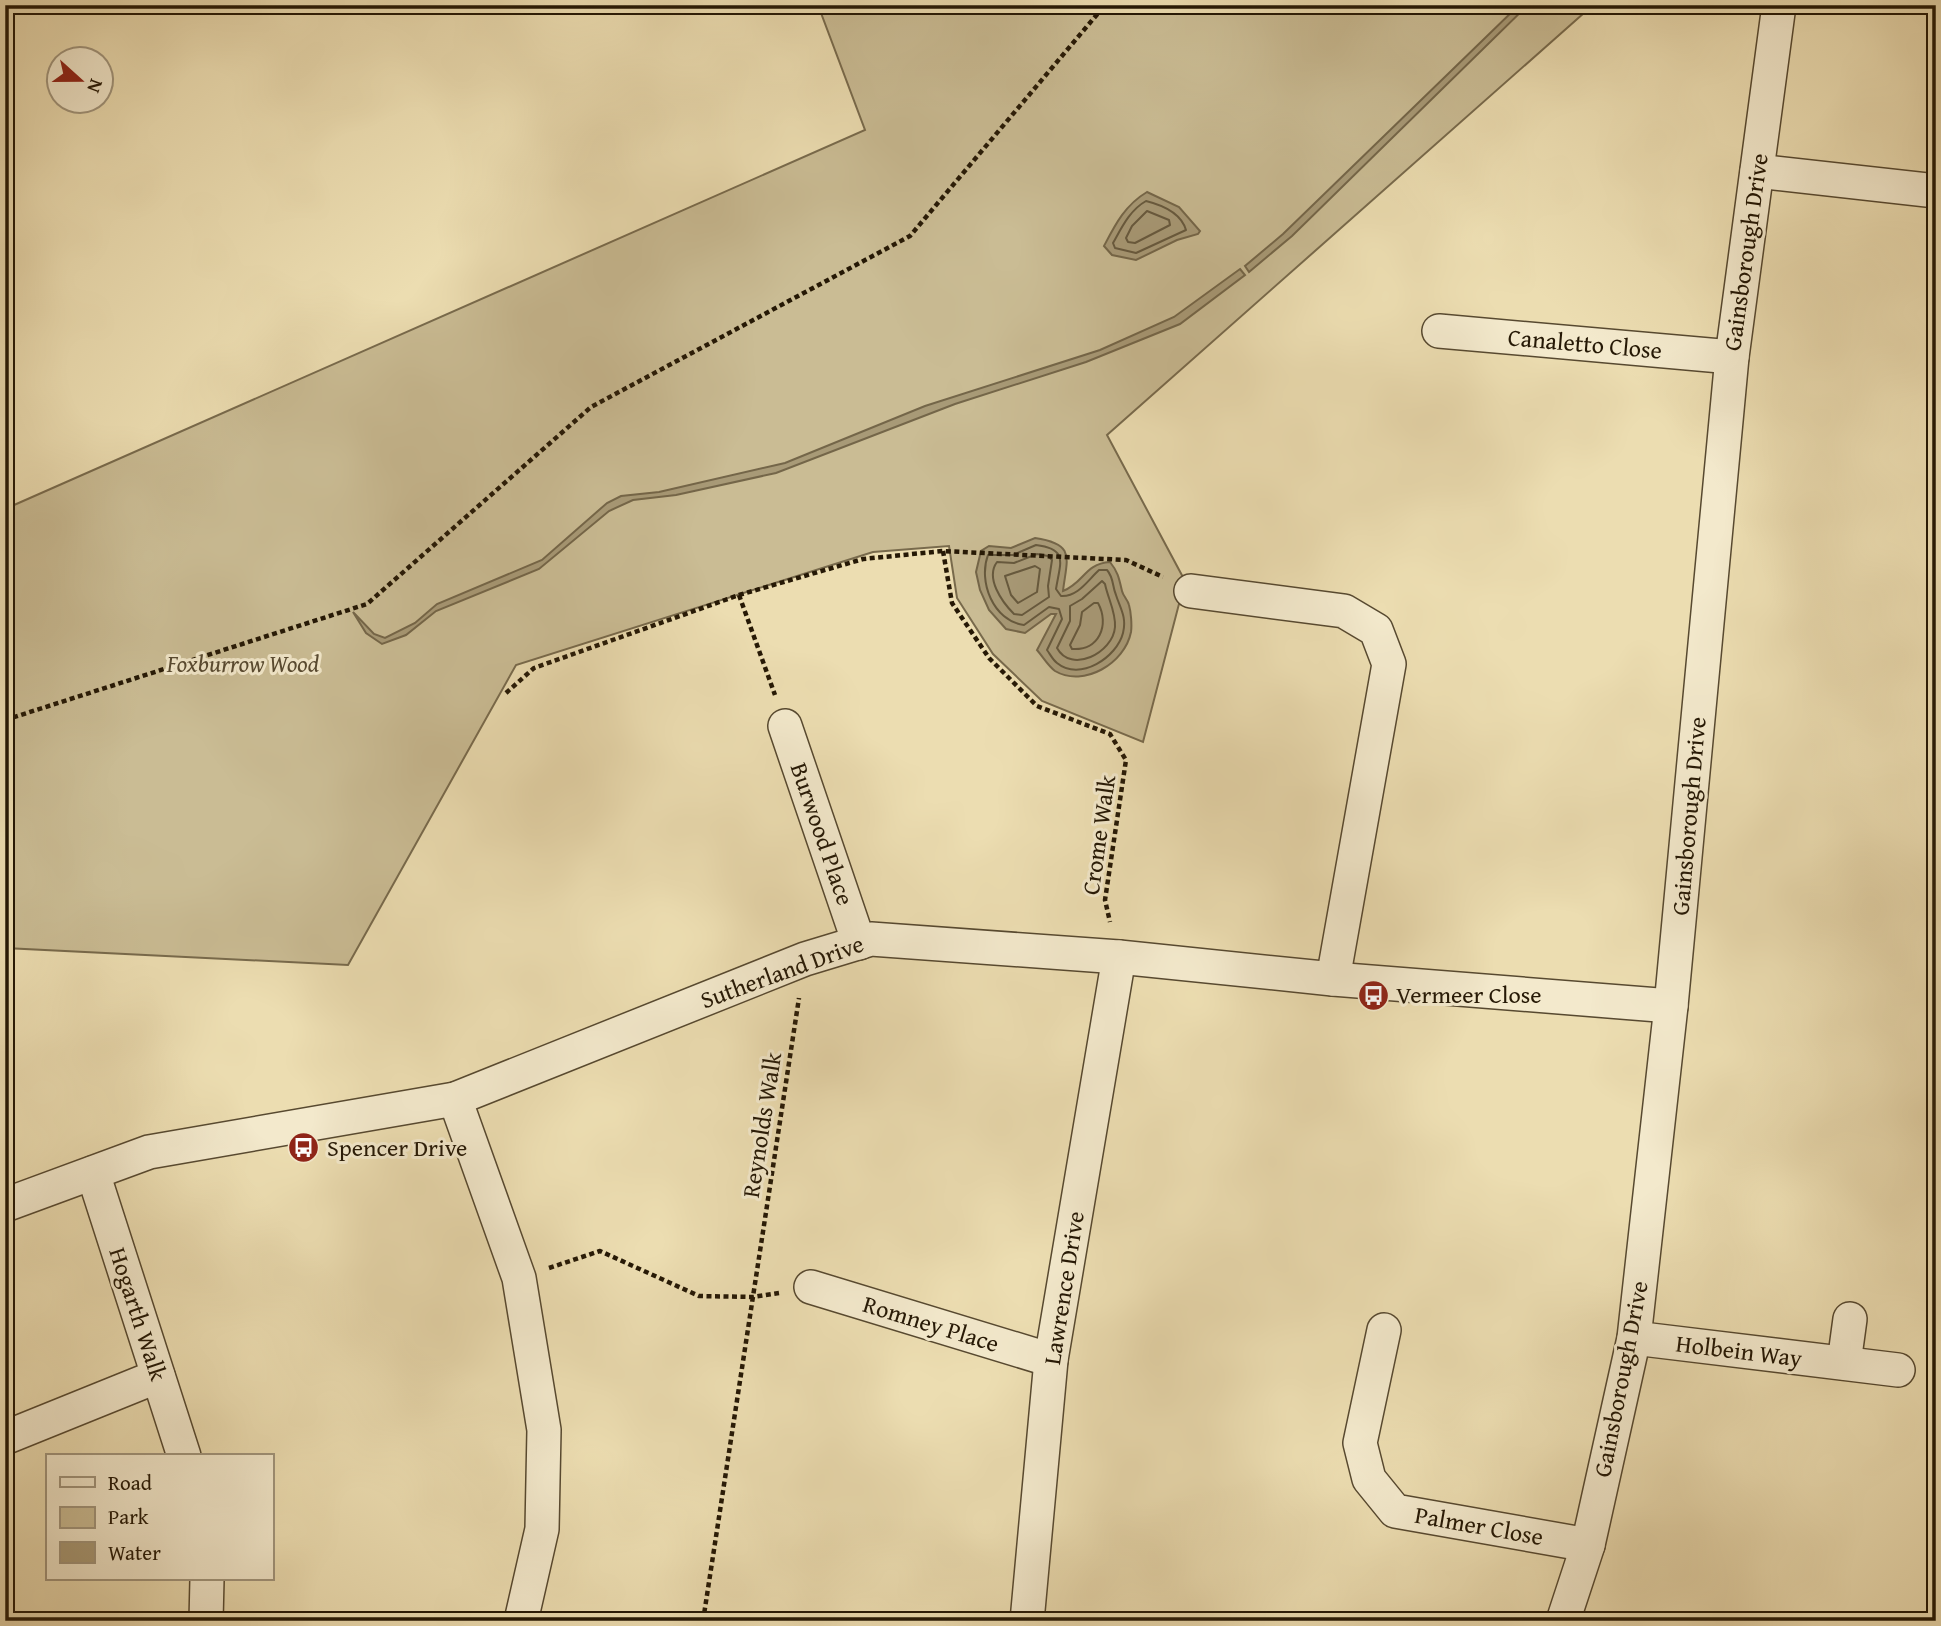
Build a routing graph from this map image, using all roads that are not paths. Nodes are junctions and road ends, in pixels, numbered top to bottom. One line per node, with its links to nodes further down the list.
1 (1779, 5): 2 (street, Gainsborough Drive)
2 (1757, 171): 3 (street); 5 (street, Gainsborough Drive)
3 (1936, 191)
4 (1439, 331): 5 (street, Canaletto Close)
5 (1732, 356): 11 (street, Gainsborough Drive)
6 (1191, 591): 10 (street)
7 (786, 726): 8 (street, Burwood Place)
8 (859, 943): 9 (street, Sutherland Drive); 12 (street, Sutherland Drive)
9 (1119, 957): 10 (street, Sutherland Drive); 19 (street, Lawrence Drive)
10 (1333, 979): 11 (street, Sutherland Drive)
11 (1671, 1006): 18 (street, Gainsborough Drive)
12 (456, 1099): 13 (street, Sutherland Drive); 28 (street)
13 (93, 1173): 14 (street, Sutherland Drive); 22 (street, Hogarth Walk)
14 (5, 1205)
15 (811, 1287): 19 (street, Romney Place)
16 (1850, 1319): 20 (street)
17 (1384, 1330): 25 (street, Palmer Close)
18 (1634, 1338): 20 (street, Holbein Way); 25 (street, Gainsborough Drive)
19 (1051, 1360): 29 (street, Lawrence Drive)
20 (1844, 1363): 21 (street, Holbein Way)
21 (1898, 1370)
22 (158, 1376): 23 (street); 24 (street, Hogarth Walk)
23 (7, 1437)
24 (183, 1454)
25 (1588, 1545): 30 (street, Gainsborough Drive)
26 (207, 1580): 27 (street)
27 (206, 1621)
28 (521, 1621)
29 (1027, 1621)
30 (1563, 1621)

